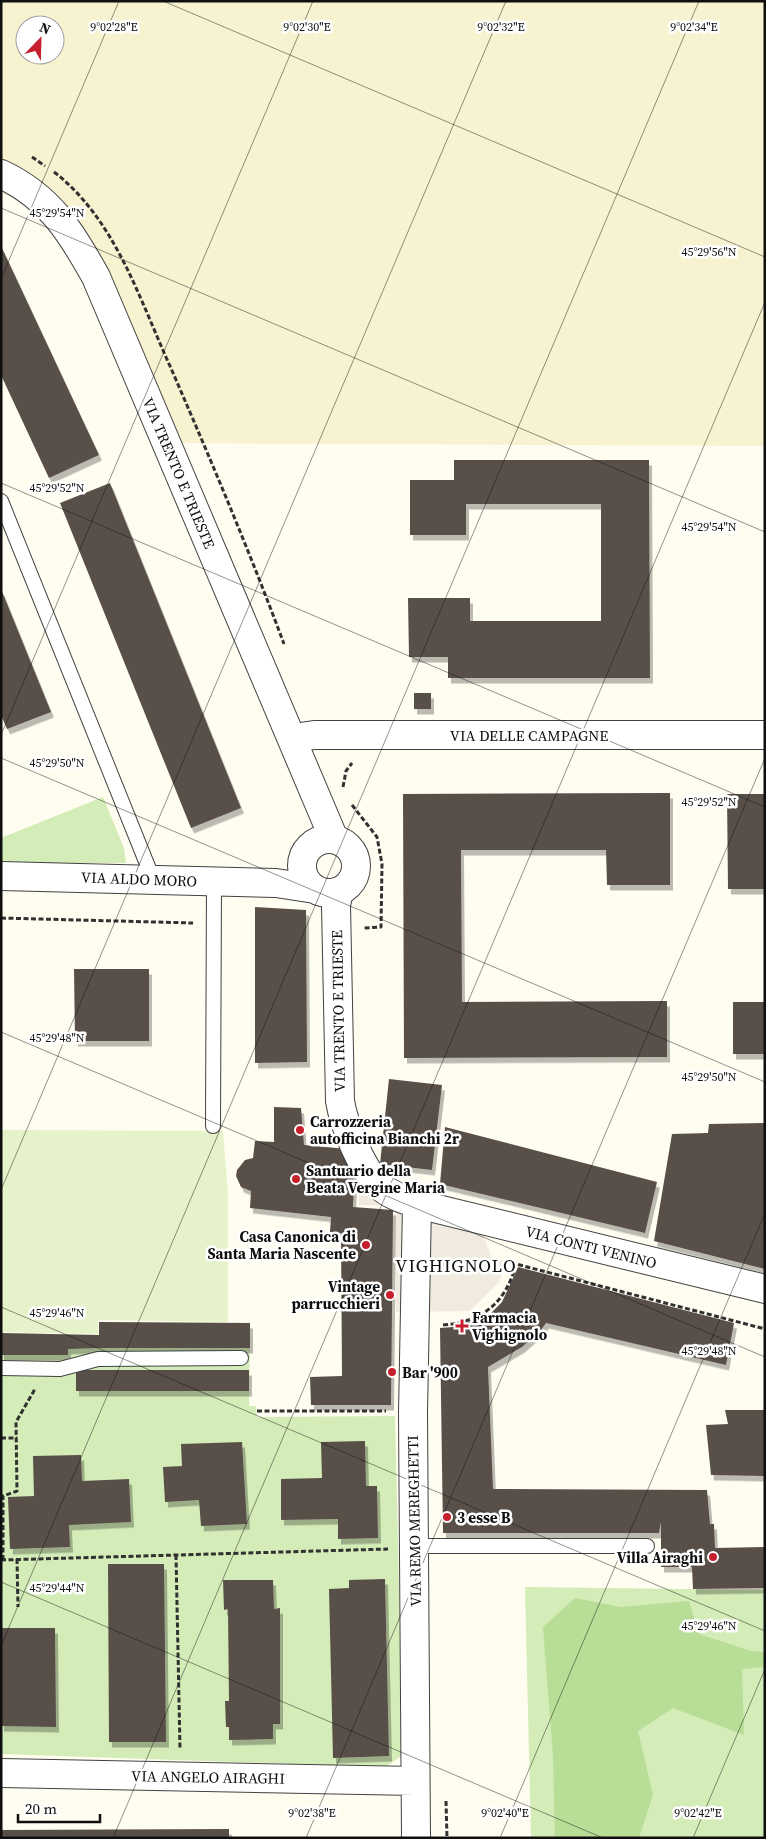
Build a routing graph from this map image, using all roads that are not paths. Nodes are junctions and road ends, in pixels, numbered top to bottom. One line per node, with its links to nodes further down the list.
1 (1, 174): 4 (street, VIA TRENTO E TRIESTE)
2 (1, 501): 8 (lane)
3 (765, 735): 4 (street, VIA DELLE CAMPAGNE)
4 (293, 738): 5 (street, VIA TRENTO E TRIESTE)
5 (328, 839): 6 (street); 11 (street)
6 (302, 864): 10 (street); 11 (street)
7 (1, 876): 8 (street, VIA ALDO MORO)
8 (152, 879): 9 (street, VIA ALDO MORO)
9 (214, 881): 10 (street, VIA ALDO MORO); 12 (lane)
10 (276, 883): 11 (street, VIA ALDO MORO)
11 (333, 905): 13 (street, VIA TRENTO E TRIESTE)
12 (213, 1126)
13 (417, 1204): 14 (street, VIA CONTI VENINO); 17 (street, VIA REMO MEREGHETTI)
14 (765, 1289)
15 (242, 1358): 16 (lane)
16 (1, 1368)
17 (415, 1546): 18 (lane); 20 (street, VIA REMO MEREGHETTI)
18 (647, 1546)
19 (1, 1773): 20 (street, VIA ANGELO AIRAGHI)
20 (415, 1781): 21 (street, VIA REMO MEREGHETTI)
21 (416, 1838)

